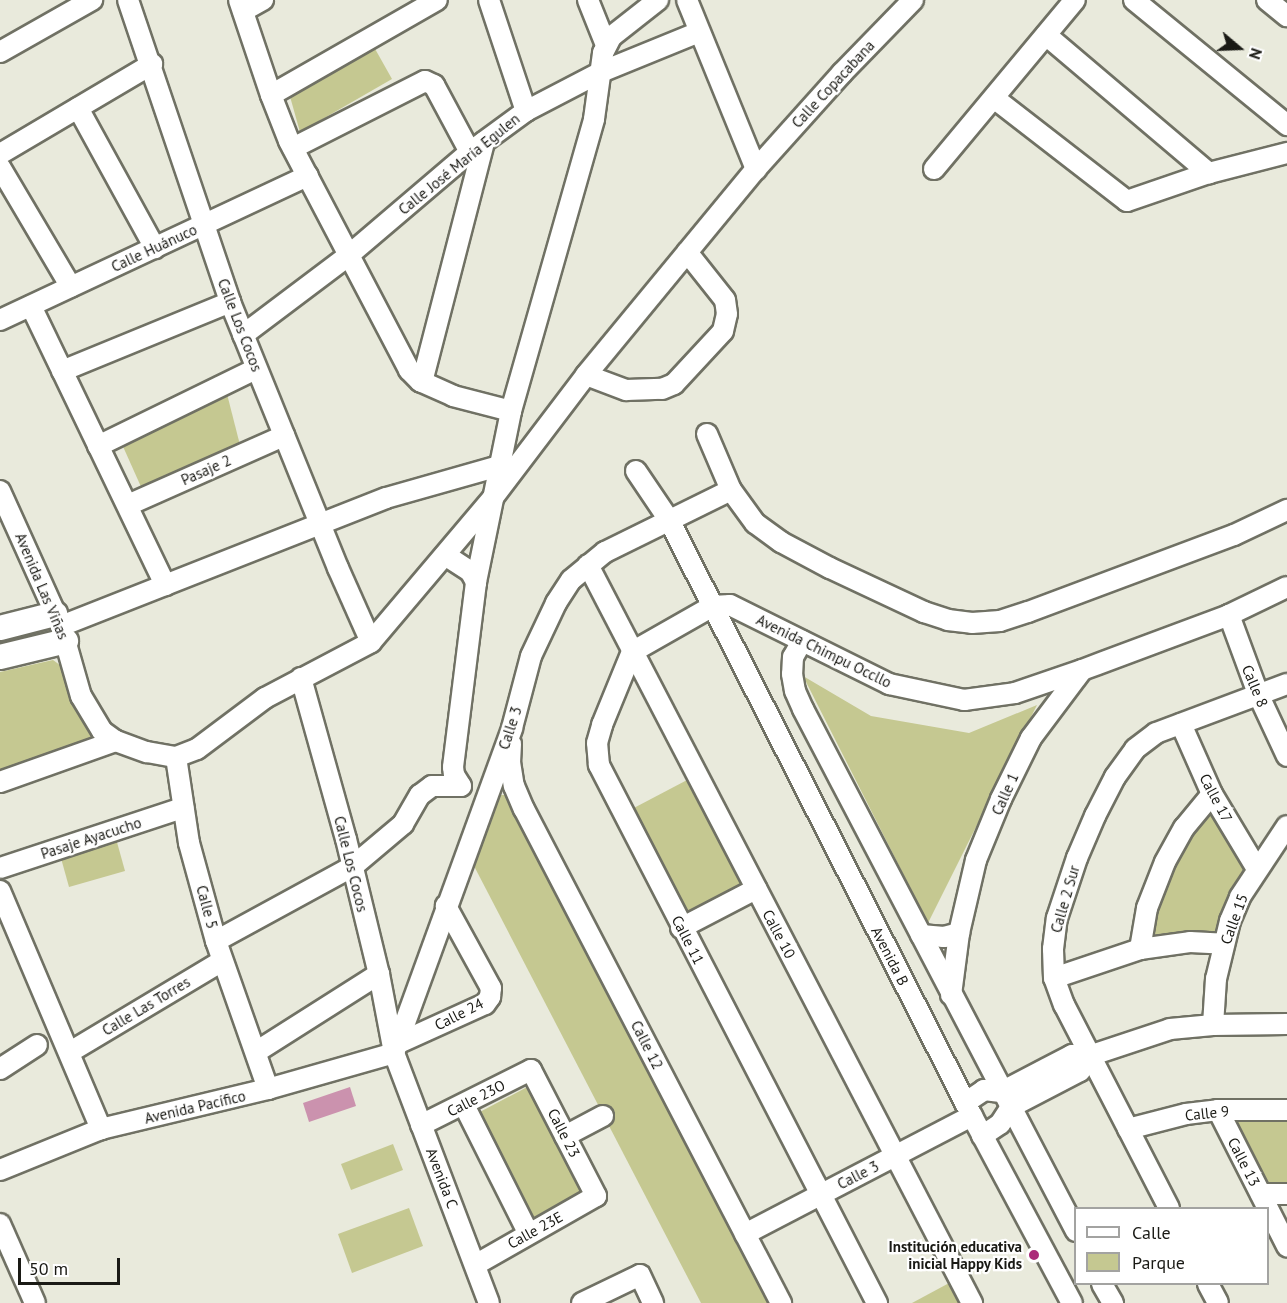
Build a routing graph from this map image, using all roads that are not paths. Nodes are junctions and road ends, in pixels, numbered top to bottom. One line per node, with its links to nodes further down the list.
1 (92, 0): 18 (street)
2 (128, 0): 19 (street, Calle Los Cocos)
3 (263, 0): 13 (street)
4 (437, 0): 21 (street)
5 (489, 0): 24 (street)
6 (588, 0): 17 (street)
7 (658, 0): 17 (street)
8 (687, 0): 15 (street)
9 (913, 0): 31 (street, Calle Copacabana)
10 (1075, 0): 16 (street)
11 (1134, 0): 25 (street)
12 (1267, 0): 14 (street)
13 (241, 6): 21 (street)
14 (1287, 16)
15 (699, 32): 20 (street, Calle José María Egulen); 31 (street)
16 (1046, 35): 22 (street); 33 (street)
17 (606, 45): 20 (street)
18 (0, 52)
19 (152, 64): 23 (street); 35 (street, Calle Los Cocos)
20 (602, 72): 24 (street, Calle José María Egulen); 48 (street)
21 (270, 95): 27 (street)
22 (994, 98): 32 (street); 33 (street)
23 (78, 108): 29 (street); 36 (street)
24 (526, 111): 26 (street, Calle José María Egulen)
25 (1287, 125)
26 (477, 147): 27 (street); 38 (street, Calle José María Egulen); 47 (street)
27 (293, 148): 34 (street)
28 (1287, 153): 33 (street)
29 (0, 154)
30 (0, 167): 39 (street)
31 (756, 169): 37 (street, Calle Copacabana)
32 (934, 169)
33 (1209, 173)
34 (308, 176): 35 (street, Calle Huánuco); 38 (street)
35 (203, 226): 36 (street, Calle Huánuco); 40 (street, Calle Los Cocos)
36 (155, 248): 39 (street, Calle Huánuco)
37 (687, 252): 46 (street, Calle Copacabana); 46 (street)
38 (350, 255): 43 (street, Calle José María Egulen); 47 (street)
39 (71, 287): 41 (street, Calle Huánuco)
40 (230, 302): 43 (street, Calle Los Cocos); 45 (street)
41 (31, 306): 42 (street, Calle Huánuco); 45 (street)
42 (0, 320)
43 (243, 335): 44 (street, Calle Los Cocos)
44 (256, 369): 50 (street, Calle Los Cocos); 51 (street)
45 (63, 371): 51 (street)
46 (586, 375): 56 (street, Calle Copacabana)
47 (423, 382): 48 (street)
48 (511, 411): 52 (street)
49 (707, 434): 54 (street)
50 (284, 436): 57 (street, Pasaje 2); 60 (street, Calle Los Cocos)
51 (98, 446): 57 (street)
52 (499, 466): 56 (street); 60 (street)
53 (636, 471): 59 (street)
54 (731, 490): 58 (street); 59 (street, Calle 3)
55 (0, 491): 68 (street, Avenida Las Viñas)
56 (492, 499): 61 (street, Calle Copacabana); 63 (street)
57 (128, 505): 64 (street)
58 (1287, 510)
59 (669, 520): 62 (street, Calle 3); 66 (street)
60 (320, 524): 64 (street); 71 (street, Calle Los Cocos)
61 (445, 555): 63 (street); 71 (street, Calle Copacabana)
62 (588, 565): 72 (street, Calle 10); 79 (street, Calle 3)
63 (476, 582): 84 (street)
64 (165, 585): 68 (street)
65 (1287, 587): 67 (street, Avenida Chimpu Occllo)
66 (713, 606): 70 (street, Avenida Chimpu Occllo); 72 (street); 118 (street, Avenida B)
67 (1229, 615): 74 (street, Avenida Chimpu Occllo); 77 (street, Calle 8)
68 (61, 627): 69 (main road); 73 (main road); 80 (street, Avenida Las Viñas)
69 (0, 628)
70 (802, 641): 74 (street, Avenida Chimpu Occllo); 98 (street)
71 (371, 642): 75 (street)
72 (632, 652): 93 (street, Calle 10); 96 (street, Calle 11)
73 (0, 657)
74 (1082, 670): 97 (street, Calle 1)
75 (301, 678): 82 (street); 90 (street, Calle Los Cocos)
76 (1287, 684): 77 (street, Calle 2 Sur)
77 (1259, 696): 78 (street, Calle 2 Sur); 81 (street, Calle 8)
78 (1180, 724): 87 (street, Calle 17); 104 (street, Calle 2 Sur)
79 (512, 728): 85 (street, Calle 12); 86 (street, Calle 3)
80 (116, 741): 82 (street); 83 (street)
81 (1287, 756)
82 (176, 757): 88 (street, Calle 5)
83 (0, 782)
84 (461, 786): 86 (street); 90 (street)
85 (514, 786): 86 (street); 139 (street, Calle 12)
86 (489, 789): 95 (street, Calle 3)
87 (1212, 794): 92 (street, Calle 17); 101 (street)
88 (183, 808): 91 (street, Pasaje Ayacucho); 99 (street, Calle 5)
89 (1287, 826): 92 (street, Calle 15)
90 (352, 867): 99 (street); 103 (street, Calle Los Cocos)
91 (0, 868)
92 (1257, 869): 100 (street, Calle 15)
93 (756, 889): 96 (street); 127 (street, Calle 10)
94 (0, 891): 110 (street)
95 (446, 906): 109 (street, Calle 3); 109 (street, Calle 24)
96 (681, 928): 129 (street, Calle 11)
97 (959, 933): 98 (street); 105 (street, Calle 1)
98 (921, 935): 105 (street)
99 (216, 941): 102 (street, Calle 5)
100 (1224, 944): 101 (street); 106 (street, Calle 15)
101 (1140, 949): 104 (street)
102 (222, 961): 110 (street, Calle Las Torres); 111 (street, Calle 5)
103 (379, 974): 109 (street, Calle Los Cocos); 111 (street)
104 (1054, 978): 112 (street, Calle 2 Sur)
105 (951, 995): 116 (street)
106 (1213, 1024): 107 (street, Calle 3); 112 (street, Calle 3)
107 (1287, 1024)
108 (37, 1045): 113 (street)
109 (397, 1048): 115 (street, Avenida Pacífico); 122 (street, Avenida C)
110 (70, 1052): 123 (street)
111 (256, 1052): 115 (street, Calle 5)
112 (1089, 1056): 116 (street, Calle 3); 124 (street, Calle 2 Sur)
113 (0, 1069)
114 (531, 1070): 117 (street, Calle 23O); 125 (street, Calle 23)
115 (268, 1089): 123 (street, Avenida Pacífico)
116 (1006, 1100): 118 (street, Calle 3); 126 (street, Calle 3); 137 (street)
117 (464, 1105): 122 (street, Calle 23O); 138 (street)
118 (969, 1110): 126 (street, Avenida B); 127 (street, Calle 3)
119 (1218, 1110): 120 (street, Calle 9); 124 (street, Calle 9); 130 (street, Calle 13)
120 (1287, 1110)
121 (603, 1116): 125 (street)
122 (422, 1125): 141 (street, Avenida C)
123 (101, 1129): 128 (street, Avenida Pacífico)
124 (1128, 1129): 133 (street, Calle 2 Sur)
125 (565, 1136): 132 (street, Calle 23)
126 (982, 1136): 151 (street, Avenida B)
127 (896, 1155): 129 (street, Calle 3); 150 (street, Calle 10)
128 (0, 1170)
129 (820, 1194): 139 (street, Calle 3); 149 (street, Calle 11)
130 (1261, 1194): 131 (street); 134 (street, Calle 13)
131 (1287, 1194)
132 (596, 1196): 138 (street, Calle 23E)
133 (1168, 1207)
134 (1268, 1207)
135 (1269, 1210): 140 (street, Calle 13)
136 (0, 1224): 144 (street)
137 (1074, 1228)
138 (529, 1234): 141 (street, Calle 23E)
139 (745, 1234): 148 (street, Calle 12)
140 (1287, 1246)
141 (475, 1265): 145 (street, Avenida C)
142 (1103, 1285): 152 (street)
143 (1209, 1285): 153 (street)
144 (35, 1303)
145 (489, 1303)
146 (582, 1303): 147 (street)
147 (653, 1303)
148 (781, 1303)
149 (878, 1303)
150 (972, 1303)
151 (1072, 1303)
152 (1113, 1303)
153 (1218, 1303)

